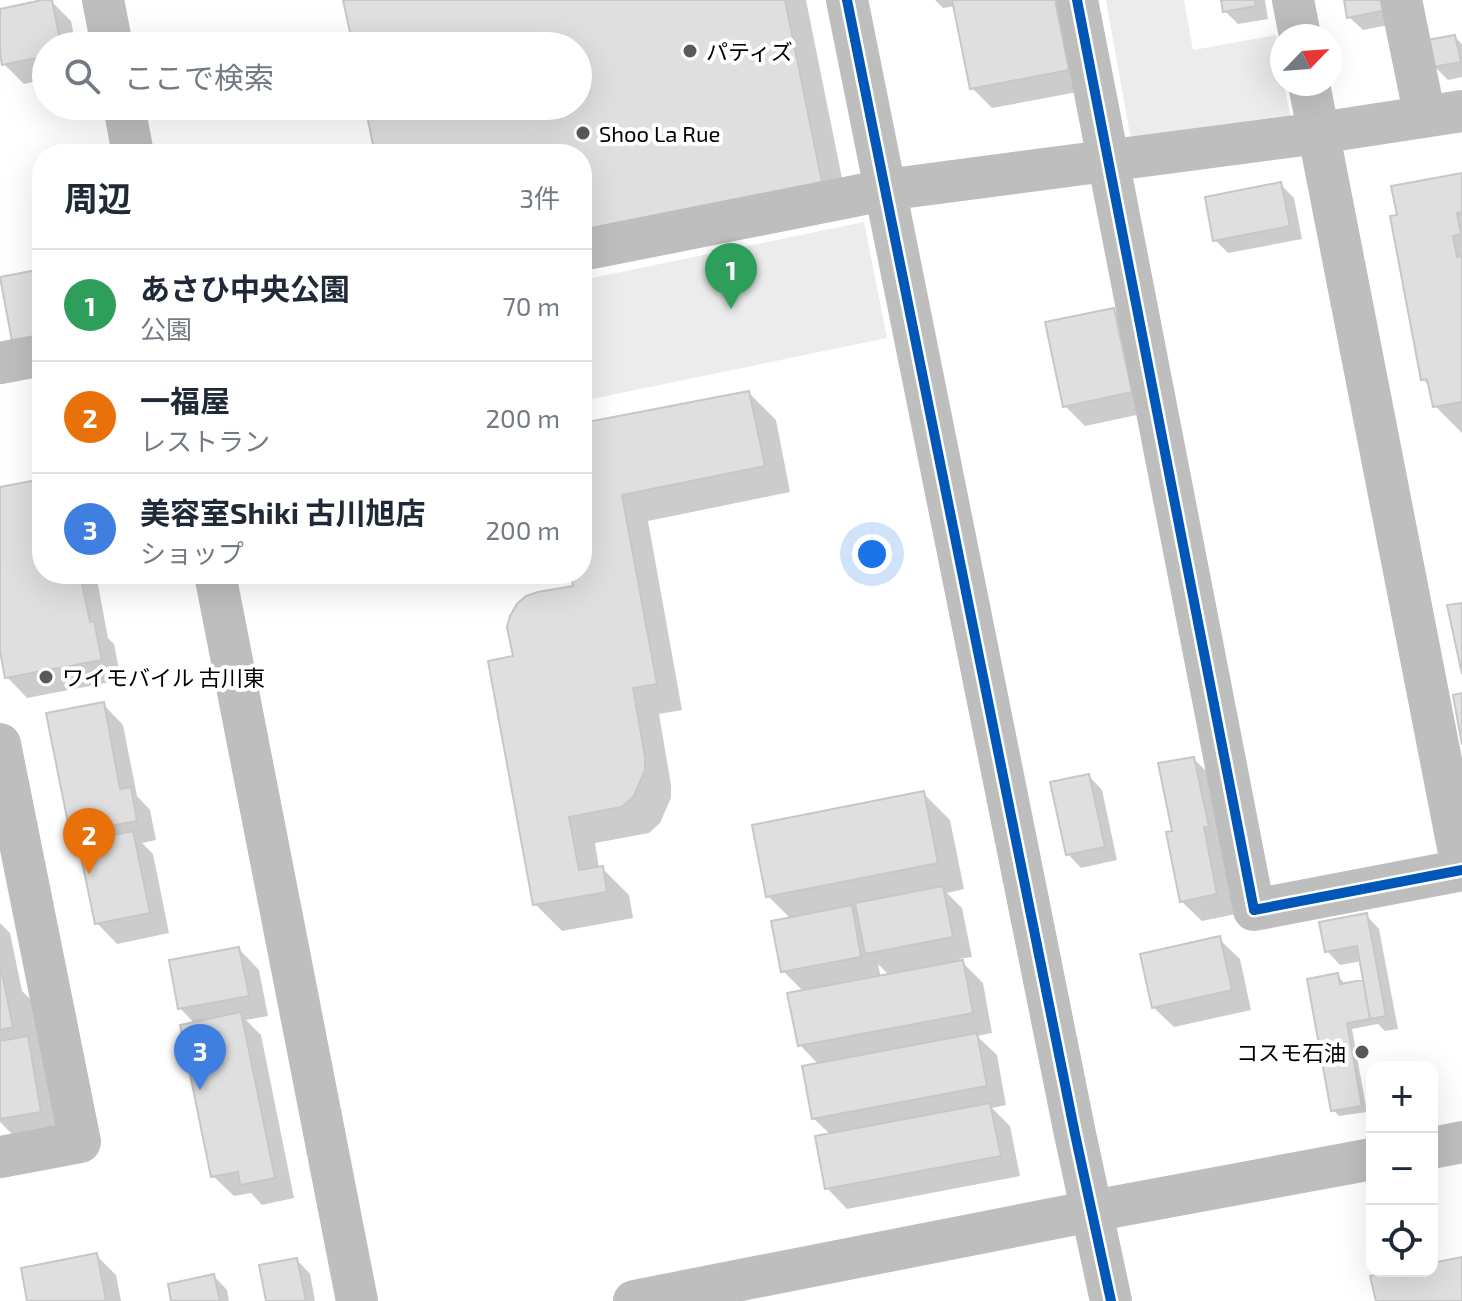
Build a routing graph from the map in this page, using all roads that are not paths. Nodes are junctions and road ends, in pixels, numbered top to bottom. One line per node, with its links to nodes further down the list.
1 (103, 0): 7 (street)
2 (847, 0): 14 (street)
3 (1077, 0): 13 (street)
4 (1293, 0): 6 (street)
5 (1401, 0): 9 (street)
6 (1298, 24)
7 (109, 32)
8 (1311, 96): 11 (street)
9 (1444, 114): 11 (street)
10 (127, 120): 12 (street)
11 (1319, 133): 13 (street); 20 (street)
12 (131, 144)
13 (1107, 160): 14 (street); 20 (street)
14 (885, 190): 15 (street); 25 (street)
15 (592, 248)
16 (32, 357): 17 (street)
17 (0, 363)
18 (217, 584): 26 (street)
19 (0, 744): 23 (street)
20 (1462, 869)
21 (1462, 1142): 22 (street)
22 (1438, 1147)
23 (0, 1157)
24 (1366, 1160): 25 (street)
25 (1092, 1211): 27 (street); 28 (street)
26 (357, 1301)
27 (634, 1301)
28 (1111, 1301)

